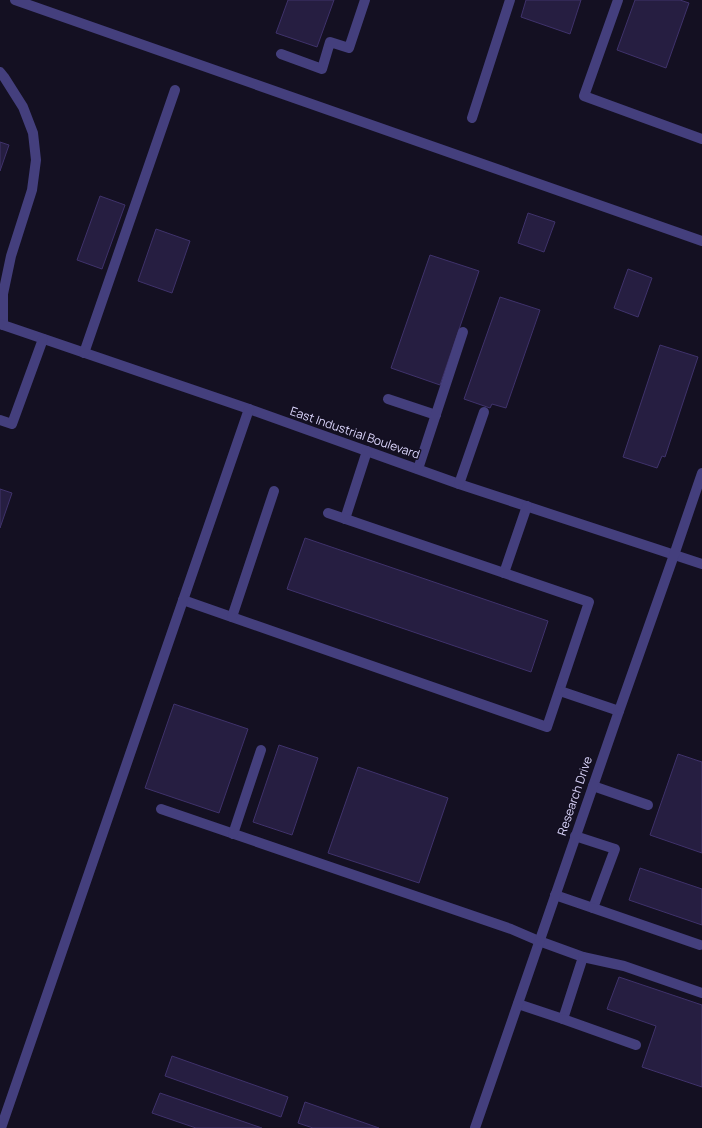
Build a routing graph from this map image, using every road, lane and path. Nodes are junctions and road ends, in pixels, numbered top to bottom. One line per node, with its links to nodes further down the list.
1 (15, 0): 10 (street)
2 (365, 0): 5 (street)
3 (510, 0): 8 (street)
4 (618, 0): 9 (street)
5 (281, 54)
6 (0, 72): 11 (street)
7 (175, 90): 14 (street)
8 (472, 118)
9 (702, 139)
10 (702, 241)
11 (1, 325): 13 (street, East Industrial Boulevard)
12 (463, 332): 18 (street)
13 (43, 339): 14 (street, East Industrial Boulevard); 19 (street)
14 (84, 353): 16 (street, East Industrial Boulevard)
15 (388, 399): 18 (street)
16 (249, 409): 20 (street, East Industrial Boulevard); 31 (street)
17 (484, 412): 23 (street)
18 (436, 415): 21 (street)
19 (0, 420)
20 (367, 451): 21 (street, East Industrial Boulevard); 27 (street)
21 (418, 469): 23 (street, East Industrial Boulevard)
22 (702, 473): 28 (street, Research Drive)
23 (459, 484): 25 (street, East Industrial Boulevard)
24 (274, 491): 32 (street)
25 (527, 506): 28 (street, East Industrial Boulevard); 30 (street)
26 (328, 513): 27 (street)
27 (344, 519): 30 (street)
28 (674, 555): 29 (street, East Industrial Boulevard); 34 (street, Research Drive)
29 (702, 564)
30 (504, 573): 33 (street)
31 (183, 600): 32 (street); 50 (street)
32 (232, 618): 33 (street)
33 (560, 691): 34 (street)
34 (619, 711): 36 (street, Research Drive)
35 (261, 750): 39 (street)
36 (592, 786): 37 (street); 40 (street, Research Drive)
37 (648, 805)
38 (162, 809): 39 (street)
39 (233, 834): 43 (street)
40 (575, 836): 41 (street, Research Drive); 42 (street)
41 (555, 895): 42 (street); 43 (street, Research Drive)
42 (594, 908): 44 (street)
43 (539, 941): 45 (street); 47 (street, Research Drive)
44 (700, 945)
45 (584, 957): 46 (street); 48 (street)
46 (702, 993)
47 (518, 1004): 48 (street); 51 (street, Research Drive)
48 (564, 1019): 49 (street)
49 (636, 1045)
50 (1, 1128)
51 (475, 1128)

